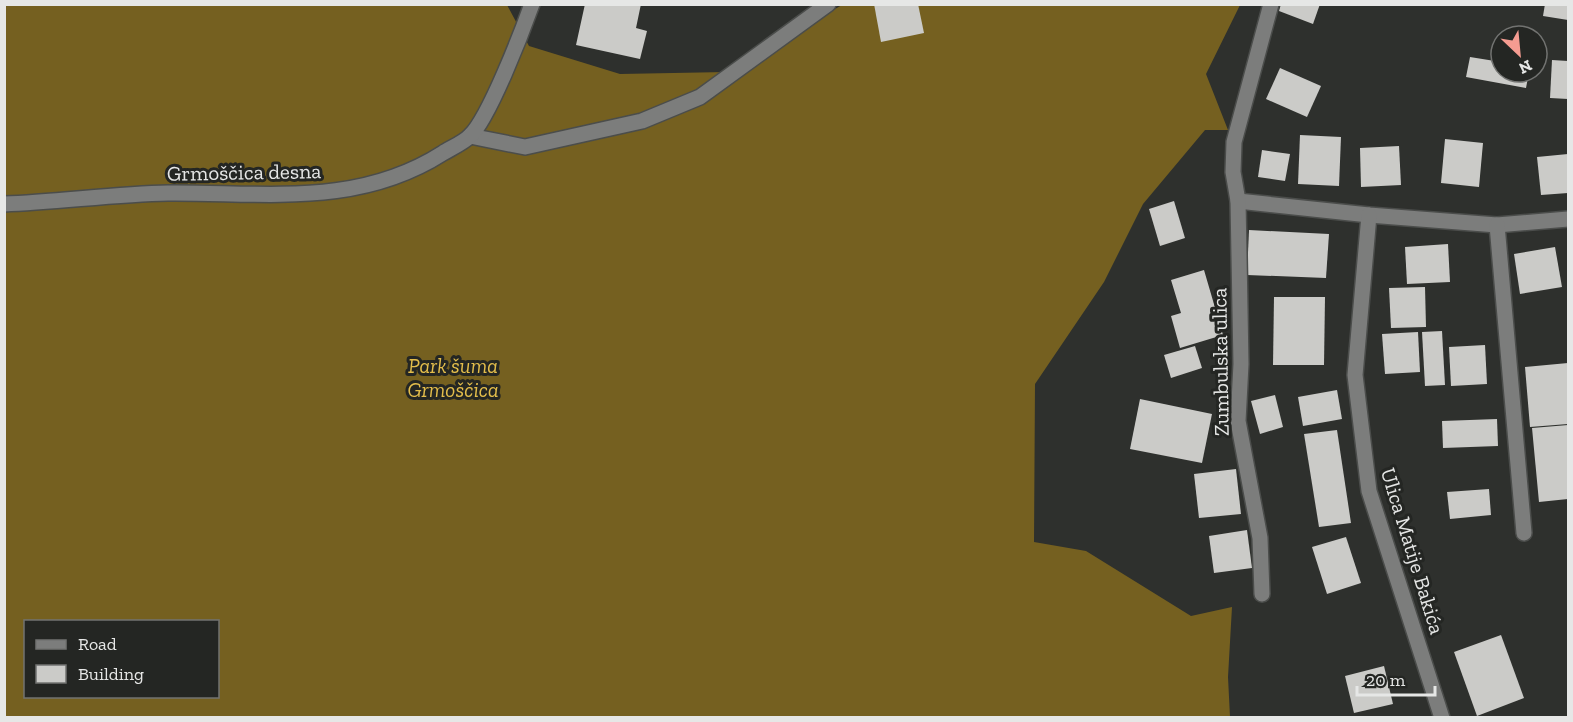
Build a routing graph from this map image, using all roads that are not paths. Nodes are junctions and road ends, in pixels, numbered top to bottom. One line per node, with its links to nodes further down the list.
1 (532, 4): 4 (street, Grmoščica desna)
2 (828, 4): 4 (street)
3 (1271, 4): 5 (street, Zumbulska ulica)
4 (470, 136): 6 (street, Grmoščica desna)
5 (1238, 201): 7 (street); 11 (street, Zumbulska ulica)
6 (4, 204)
7 (1369, 215): 9 (street); 12 (street, Ulica Matije Bakića)
8 (1569, 219): 9 (street)
9 (1497, 225): 10 (street)
10 (1524, 533)
11 (1262, 594)
12 (1442, 717)

